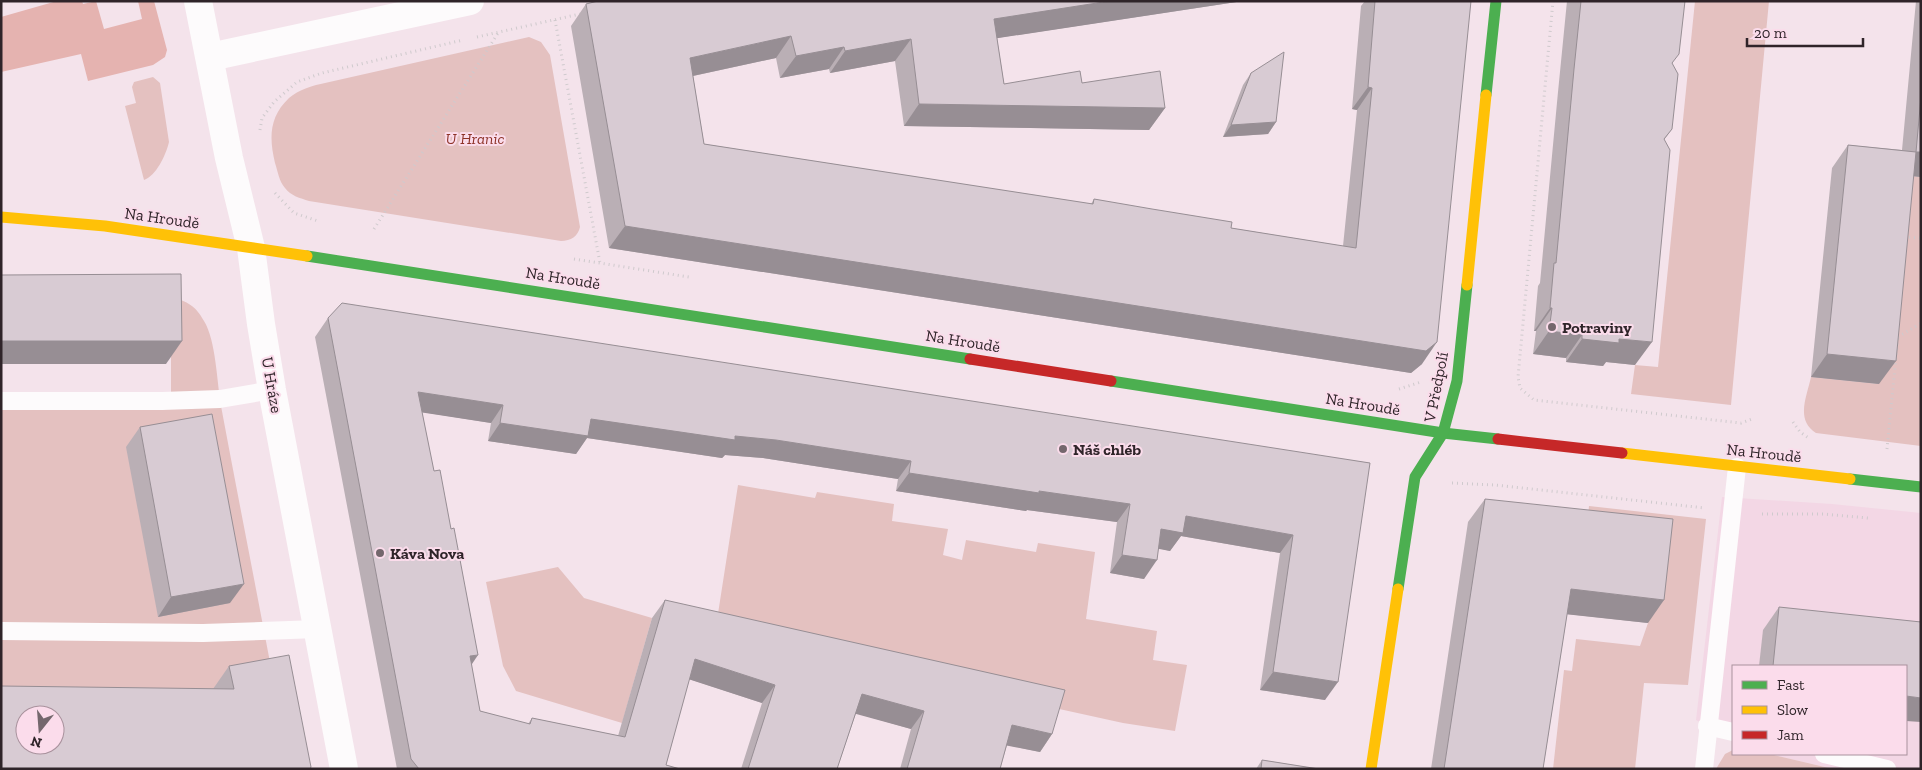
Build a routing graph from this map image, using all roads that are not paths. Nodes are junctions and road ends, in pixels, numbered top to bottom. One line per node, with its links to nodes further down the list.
1 (198, 1): 4 (street, U Hráze)
2 (470, 1): 4 (street)
3 (1496, 1): 9 (street, V Předpolí)
4 (210, 58): 6 (street, U Hráze)
5 (1, 217): 6 (street, Na Hroudě)
6 (251, 248): 7 (street, U Hráze); 9 (street, Na Hroudě)
7 (272, 390): 8 (lane); 12 (street, U Hráze)
8 (1, 401)
9 (1443, 433): 10 (street, Na Hroudě); 18 (street, V Předpolí)
10 (1736, 467): 11 (street, Na Hroudě); 14 (lane)
11 (1921, 487)
12 (318, 629): 13 (lane); 17 (street, U Hráze)
13 (1, 632)
14 (1707, 726): 15 (lane); 19 (lane)
15 (1732, 732)
16 (1828, 755): 20 (lane)
17 (344, 769)
18 (1371, 769)
19 (1704, 769)
20 (1887, 769)

